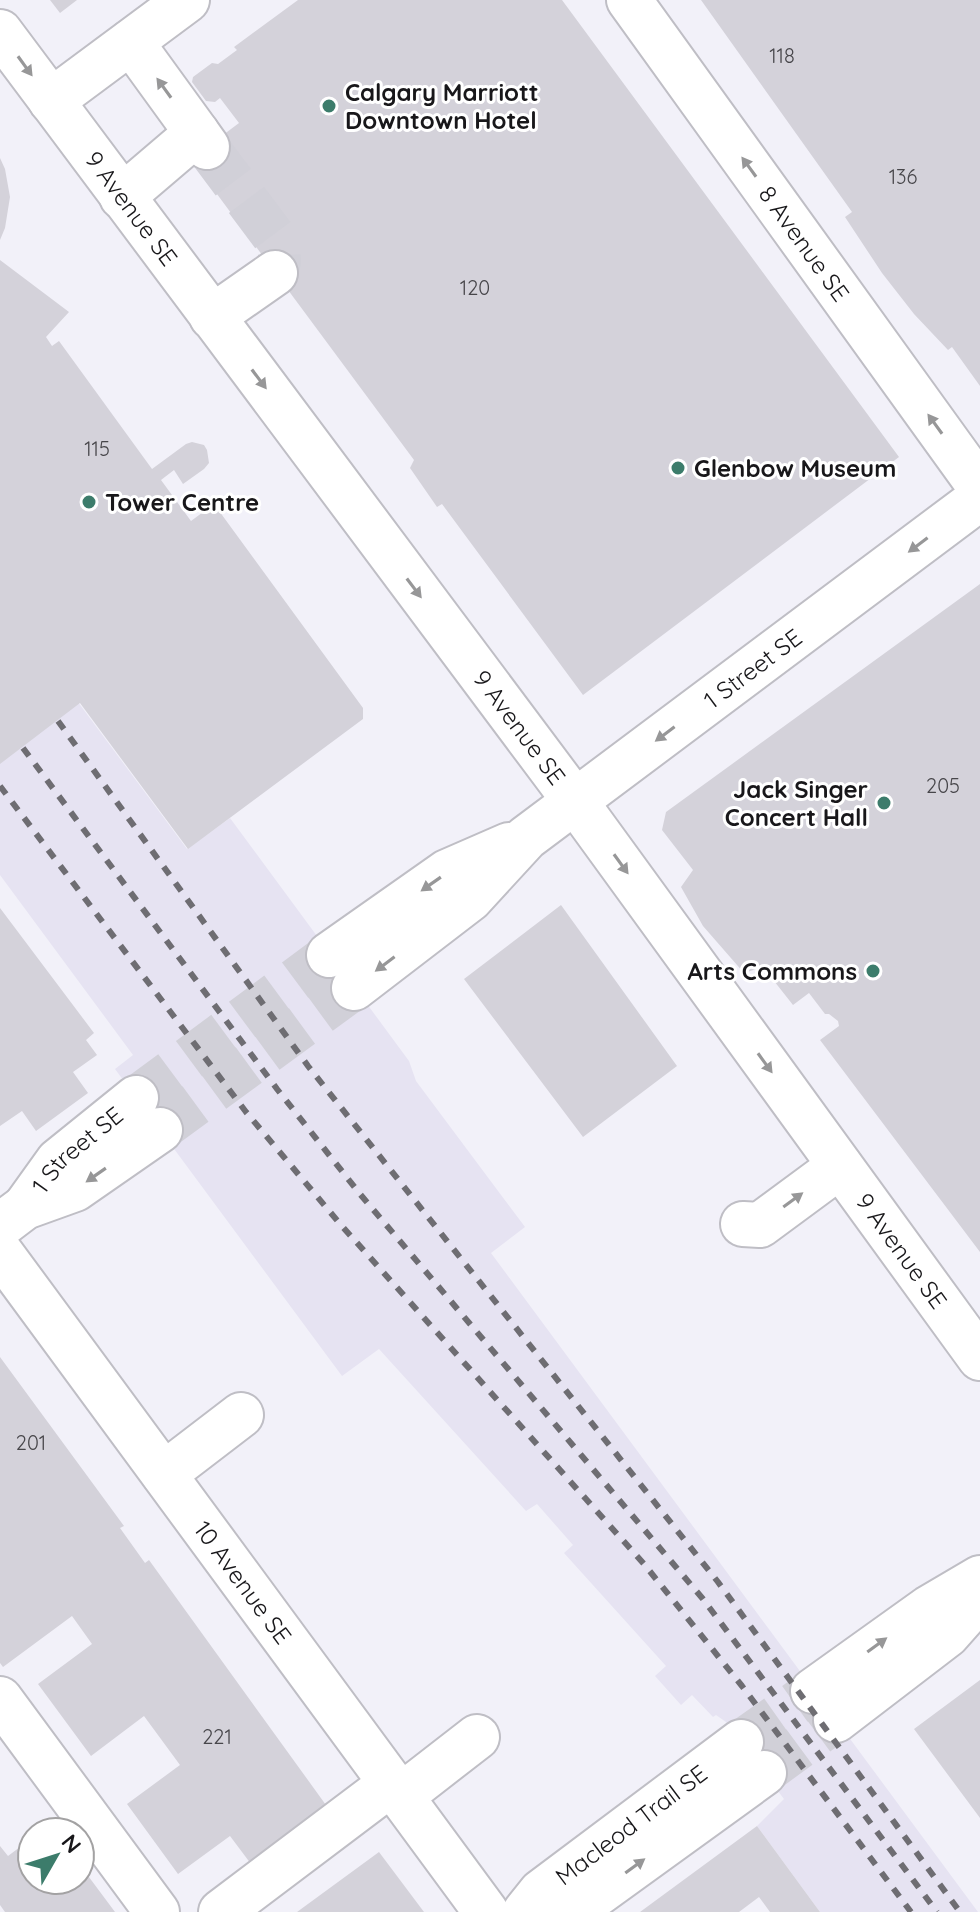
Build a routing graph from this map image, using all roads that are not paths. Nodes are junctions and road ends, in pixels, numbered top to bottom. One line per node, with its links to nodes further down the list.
1 (187, 0): 4 (main road)
2 (629, 0): 9 (main road, 8 Avenue SE, one-way to 2)
3 (0, 32): 5 (main road, 9 Avenue SE, one-way to 5)
4 (131, 42): 5 (main road); 6 (main road, one-way to 4)
5 (51, 101): 6 (main road, 9 Avenue SE)
6 (122, 197): 8 (main road, 9 Avenue SE)
7 (275, 273): 8 (main road)
8 (212, 317): 11 (main road, 9 Avenue SE, one-way to 11)
9 (980, 487)
10 (980, 498): 11 (main road, 1 Street SE, one-way to 11)
11 (575, 801): 12 (main road, 1 Street SE, one-way to 12); 14 (main road, 9 Avenue SE, one-way to 14)
12 (341, 971)
13 (148, 1114): 15 (main road, 1 Street SE, one-way to 15)
14 (840, 1166): 16 (main road, one-way to 14); 18 (main road, 9 Avenue SE)
15 (13, 1216)
16 (743, 1224)
17 (0, 1252): 20 (main road, 10 Avenue SE)
18 (980, 1358)
19 (241, 1415): 20 (main road)
20 (164, 1474): 25 (main road, 10 Avenue SE)
21 (980, 1578): 22 (main road, one-way to 21)
22 (980, 1598)
23 (0, 1699): 26 (main road)
24 (477, 1737): 25 (main road)
25 (396, 1790): 27 (main road); 28 (main road, 10 Avenue SE)
26 (157, 1912)
27 (221, 1912)
28 (486, 1912)
29 (525, 1912): 30 (main road, Macleod Trail SE, one-way to 29)
30 (572, 1912)

